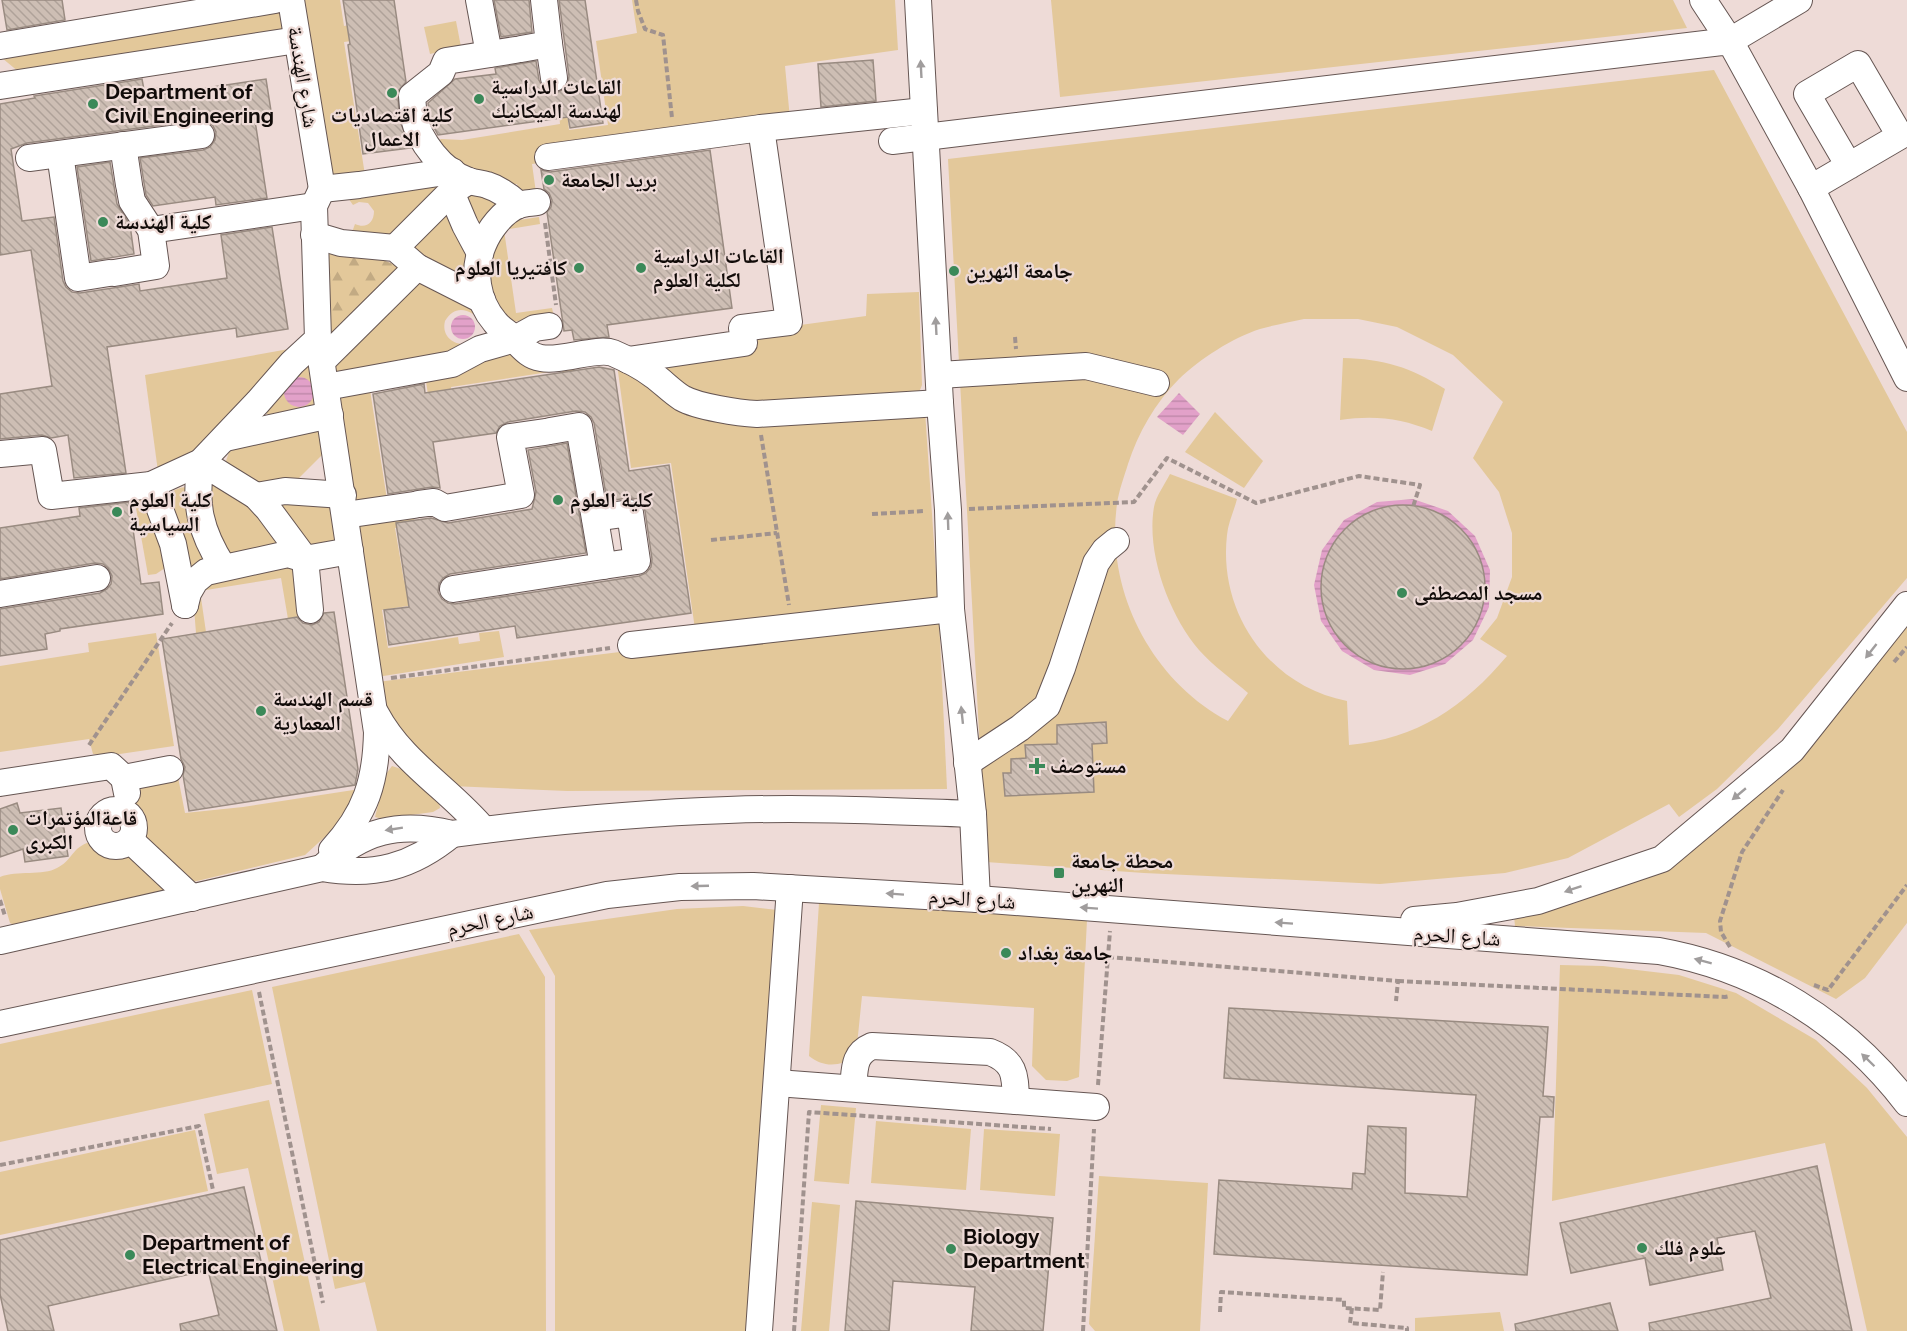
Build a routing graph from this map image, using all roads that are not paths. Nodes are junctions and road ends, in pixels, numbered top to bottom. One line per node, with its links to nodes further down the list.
1 (275, 0): 11 (street)
2 (291, 0): 8 (street, شارع الهندسة)
3 (479, 0): 12 (street)
4 (544, 0): 10 (street)
5 (918, 0): 16 (street, one-way to 5)
6 (1703, 0): 9 (street)
7 (1799, 0): 9 (street)
8 (297, 40): 15 (street); 28 (street, شارع الهندسة)
9 (1730, 41): 19 (street); 27 (street)
10 (549, 44): 12 (street); 14 (street)
11 (0, 46)
12 (489, 54): 26 (street)
13 (0, 64): 15 (street)
14 (554, 78)
15 (12, 84)
16 (924, 111): 17 (street); 19 (street)
17 (761, 128): 23 (street); 38 (street)
18 (201, 135): 21 (street)
19 (927, 139): 20 (street); 39 (street, one-way to 19)
20 (892, 141)
21 (123, 145): 22 (street); 29 (street)
22 (60, 154): 24 (street); 29 (street)
23 (548, 157)
24 (29, 158)
25 (1849, 166): 27 (street)
26 (457, 182): 28 (street); 31 (street); 32 (street); 32 (street)
27 (1811, 188): 40 (street)
28 (318, 197): 29 (street); 30 (street, شارع الهندسة)
29 (151, 230)
30 (314, 235): 31 (street); 37 (street, شارع الهندسة)
31 (395, 248): 33 (street)
32 (480, 253): 34 (street)
33 (417, 267): 34 (street); 37 (street)
34 (482, 300): 36 (street)
35 (553, 319): 36 (street)
36 (515, 339): 38 (street); 42 (street)
37 (320, 350): 42 (street, شارع الهندسة); 45 (street)
38 (628, 360): 43 (street)
39 (939, 375): 41 (street); 43 (street)
40 (1907, 378)
41 (1156, 383)
42 (326, 387): 44 (street, شارع الهندسة)
43 (940, 404): 61 (street, one-way to 43)
44 (330, 415): 45 (street); 50 (street, شارع الهندسة)
45 (225, 438): 47 (street)
46 (0, 454): 48 (street)
47 (201, 462): 48 (street); 49 (street); 56 (street)
48 (152, 485): 56 (street)
49 (256, 496): 50 (street); 54 (street)
50 (344, 505): 51 (street); 53 (street, شارع الهندسة)
51 (595, 518): 55 (street); 55 (street)
52 (1116, 541): 65 (street)
53 (350, 551): 54 (street); 64 (street, شارع الهندسة)
54 (304, 559): 56 (street); 62 (street)
55 (603, 566): 58 (street)
56 (223, 567)
57 (97, 579): 59 (street)
58 (453, 589)
59 (0, 594)
60 (1907, 605): 76 (street, one-way to 76)
61 (951, 609): 63 (street); 65 (street, one-way to 61)
62 (310, 610)
63 (631, 645)
64 (370, 693): 70 (street); 72 (street, شارع الهندسة)
65 (967, 763): 69 (street)
66 (170, 769): 67 (street)
67 (124, 777): 68 (street); 74 (street)
68 (0, 783)
69 (973, 814): 70 (street); 75 (street)
70 (484, 830): 71 (street)
71 (452, 834): 72 (street); 72 (street, one-way to 72)
72 (315, 870): 74 (street)
73 (790, 888): 75 (street, شارع الحرم, one-way to 73); 78 (street, شارع الحرم, one-way to 78); 79 (street)
74 (192, 898): 77 (street)
75 (977, 899): 76 (street, شارع الحرم, one-way to 75)
76 (1342, 927): 82 (street, شارع الحرم, one-way to 76)
77 (0, 941)
78 (0, 1024)
79 (777, 1083): 80 (street); 84 (street)
80 (853, 1088): 81 (street); 81 (street)
81 (1016, 1101): 83 (street)
82 (1907, 1103)
83 (1095, 1120)
84 (759, 1331)

